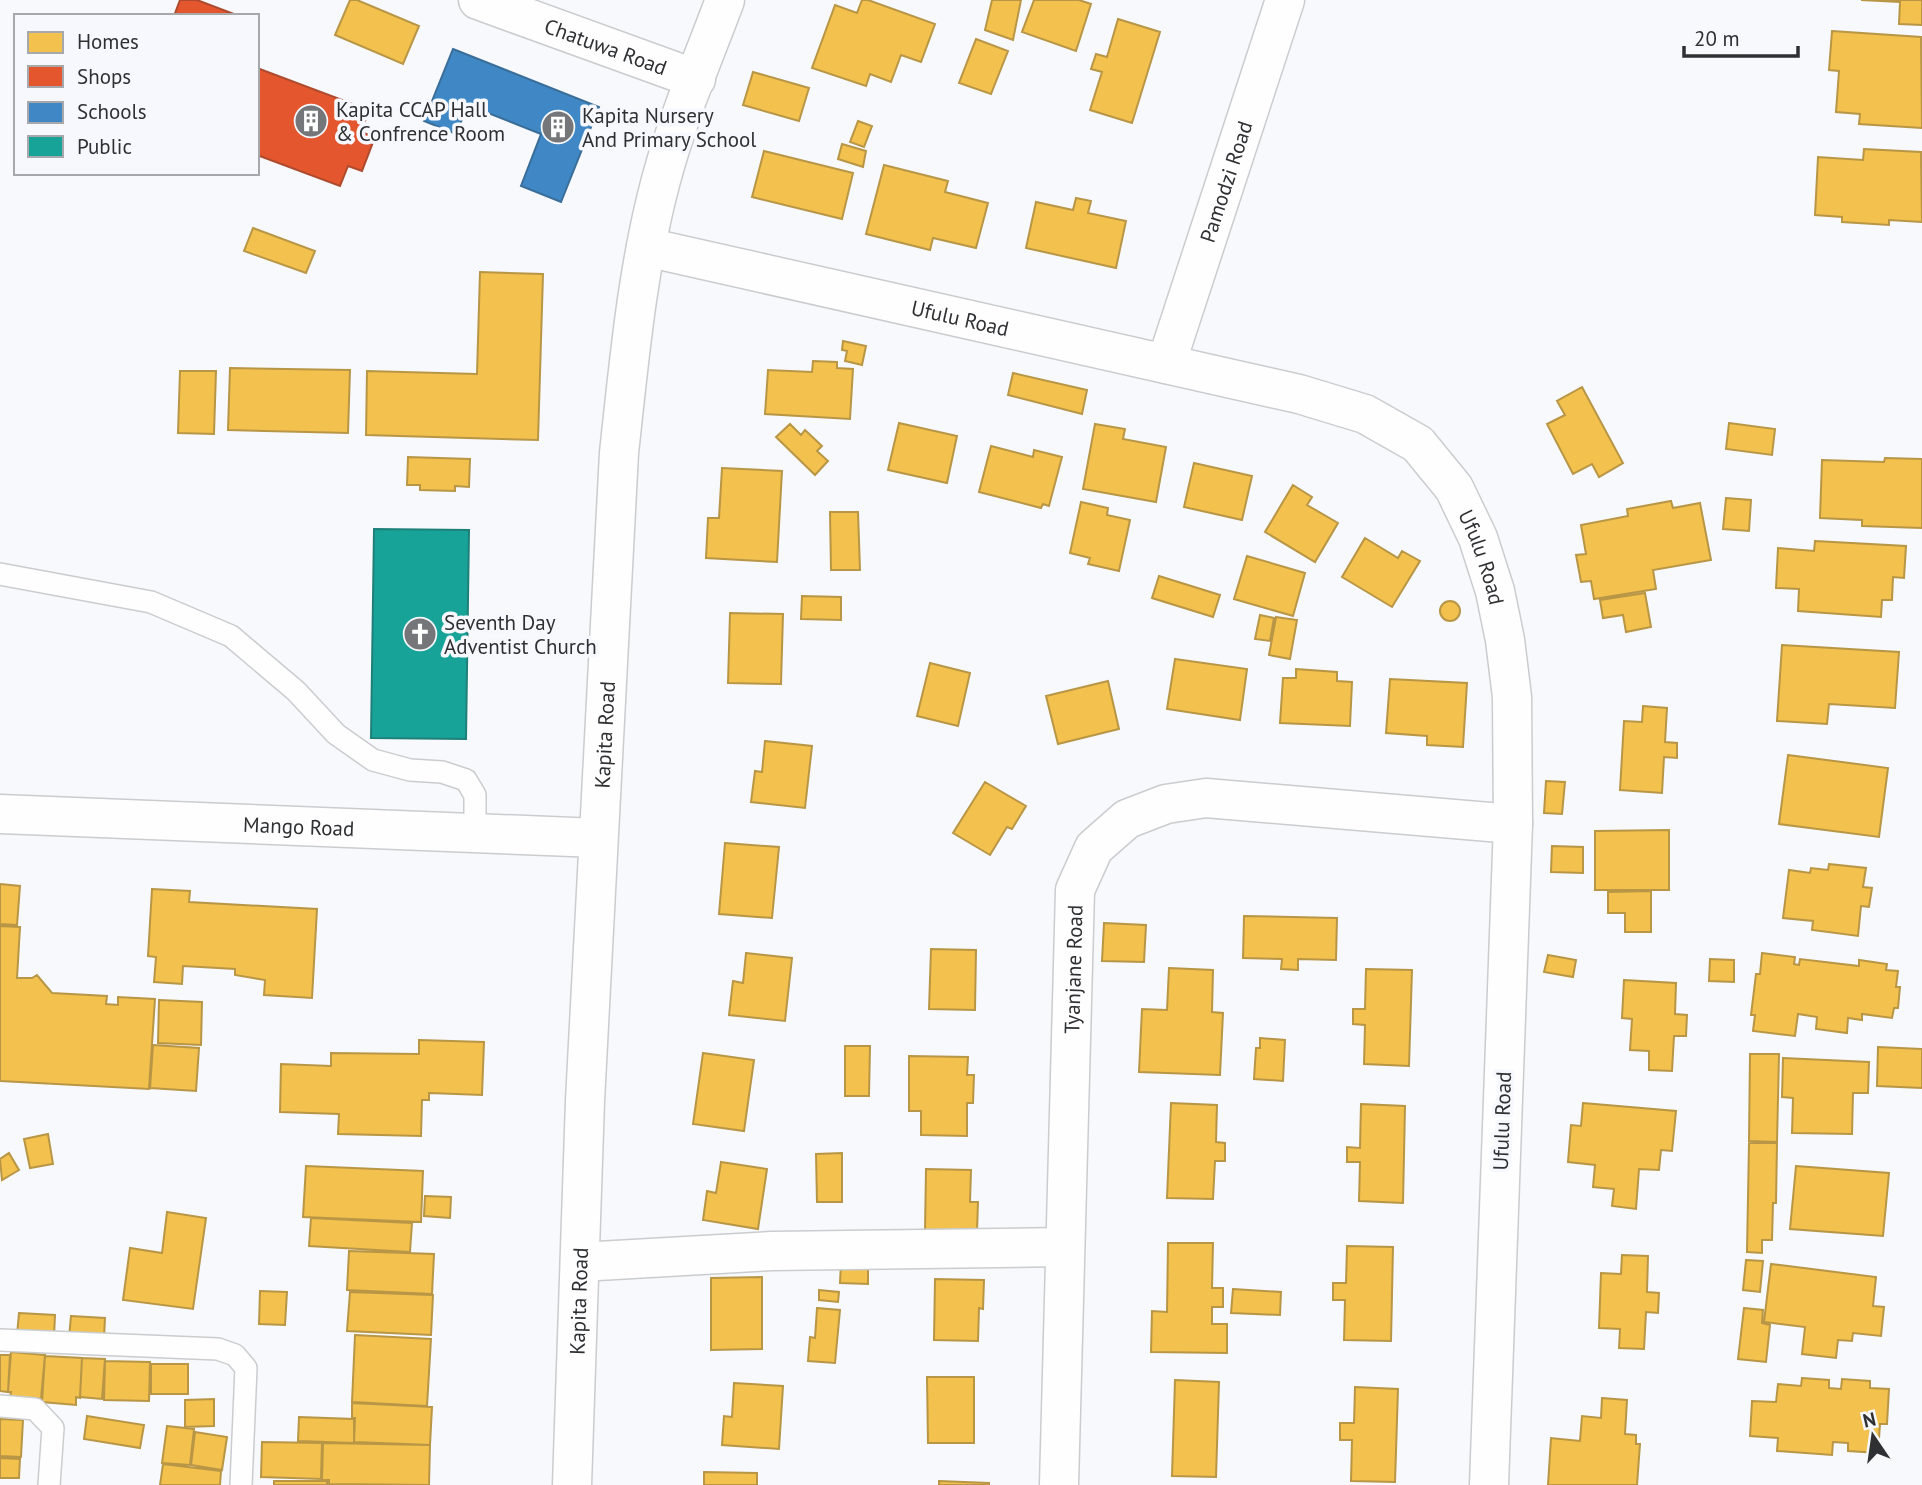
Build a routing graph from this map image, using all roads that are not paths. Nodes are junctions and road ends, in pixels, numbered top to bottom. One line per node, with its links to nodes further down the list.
1 (478, 0): 4 (street, Chatuwa Road)
2 (725, 0): 4 (street, Kapita Road)
3 (1286, 0): 6 (street, Pamodzi Road)
4 (695, 79): 5 (street, Kapita Road)
5 (646, 247): 6 (street, Ufulu Road); 11 (street, Kapita Road)
6 (1166, 364): 9 (street, Ufulu Road)
7 (0, 574): 10 (lane)
8 (0, 814): 10 (street, Mango Road)
9 (1513, 824): 12 (street, Tyanjane Road); 20 (street, Ufulu Road)
10 (475, 833): 11 (street, Mango Road)
11 (598, 838): 13 (street, Kapita Road)
12 (1065, 1247): 13 (street); 19 (street, Tyanjane Road)
13 (580, 1262): 18 (street, Kapita Road)
14 (0, 1340): 17 (lane)
15 (0, 1406): 16 (lane)
16 (48, 1485)
17 (241, 1485)
18 (572, 1485)
19 (1059, 1485)
20 (1489, 1485)

